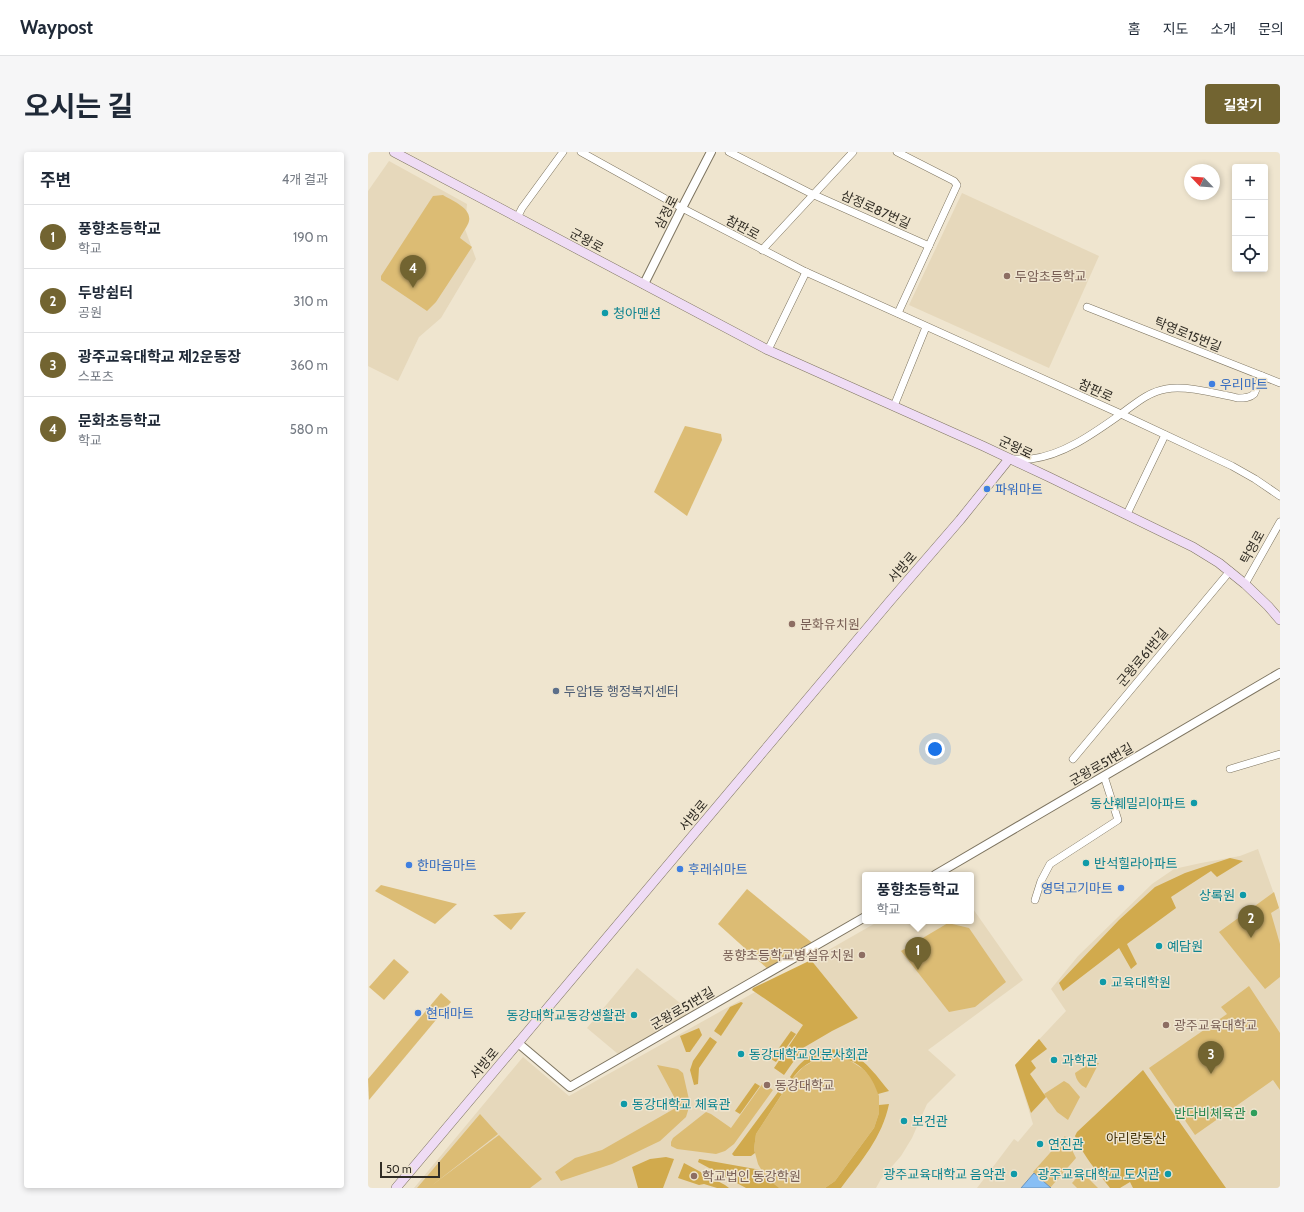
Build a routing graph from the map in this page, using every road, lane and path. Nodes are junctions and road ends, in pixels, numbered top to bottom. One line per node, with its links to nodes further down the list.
1 (394, 152): 10 (main road, 군왕로)
2 (563, 152): 10 (street)
3 (581, 152): 9 (street, 참판로)
4 (711, 152): 9 (street, 삼정로)
5 (729, 152): 8 (street, 삼정로87번길)
6 (852, 152): 8 (street, 삼정로87번길)
7 (898, 152): 11 (street)
8 (812, 194): 11 (street, 삼정로87번길); 12 (street, 삼정로87번길)
9 (682, 208): 12 (street, 참판로); 14 (street, 삼정로)
10 (517, 218): 14 (main road, 군왕로)
11 (929, 246): 16 (street)
12 (762, 250): 13 (street, 참판로)
13 (806, 272): 16 (street, 참판로); 18 (street)
14 (644, 284): 18 (main road, 군왕로)
15 (1087, 307): 19 (street, 탁영로15번길)
16 (898, 313): 17 (street, 참판로)
17 (926, 327): 21 (street); 22 (street, 참판로)
18 (768, 350): 21 (main road, 군왕로)
19 (1262, 376): 20 (street, 탁영로15번길); 22 (street)
20 (1280, 383)
21 (894, 406): 24 (main road, 군왕로)
22 (1121, 414): 23 (street, 참판로); 24 (street)
23 (1165, 436): 25 (street, 참판로); 26 (street)
24 (1009, 459): 26 (main road, 군왕로); 39 (main road, 서방로)
25 (1280, 496)
26 (1127, 514): 28 (main road, 군왕로)
27 (1280, 522): 29 (street, 탁영로)
28 (1230, 571): 29 (main road, 군왕로); 33 (street, 군왕로61번길)
29 (1245, 584): 30 (main road, 군왕로)
30 (1280, 620)
31 (1280, 673): 35 (street, 군왕로51번길)
32 (1280, 754): 34 (street)
33 (1073, 759)
34 (1230, 769)
35 (1104, 776): 36 (street, 군왕로51번길); 37 (street)
36 (940, 872)
37 (1035, 900)
38 (862, 918): 39 (street, 군왕로51번길)
39 (518, 1044): 40 (main road, 서방로)
40 (396, 1188)

